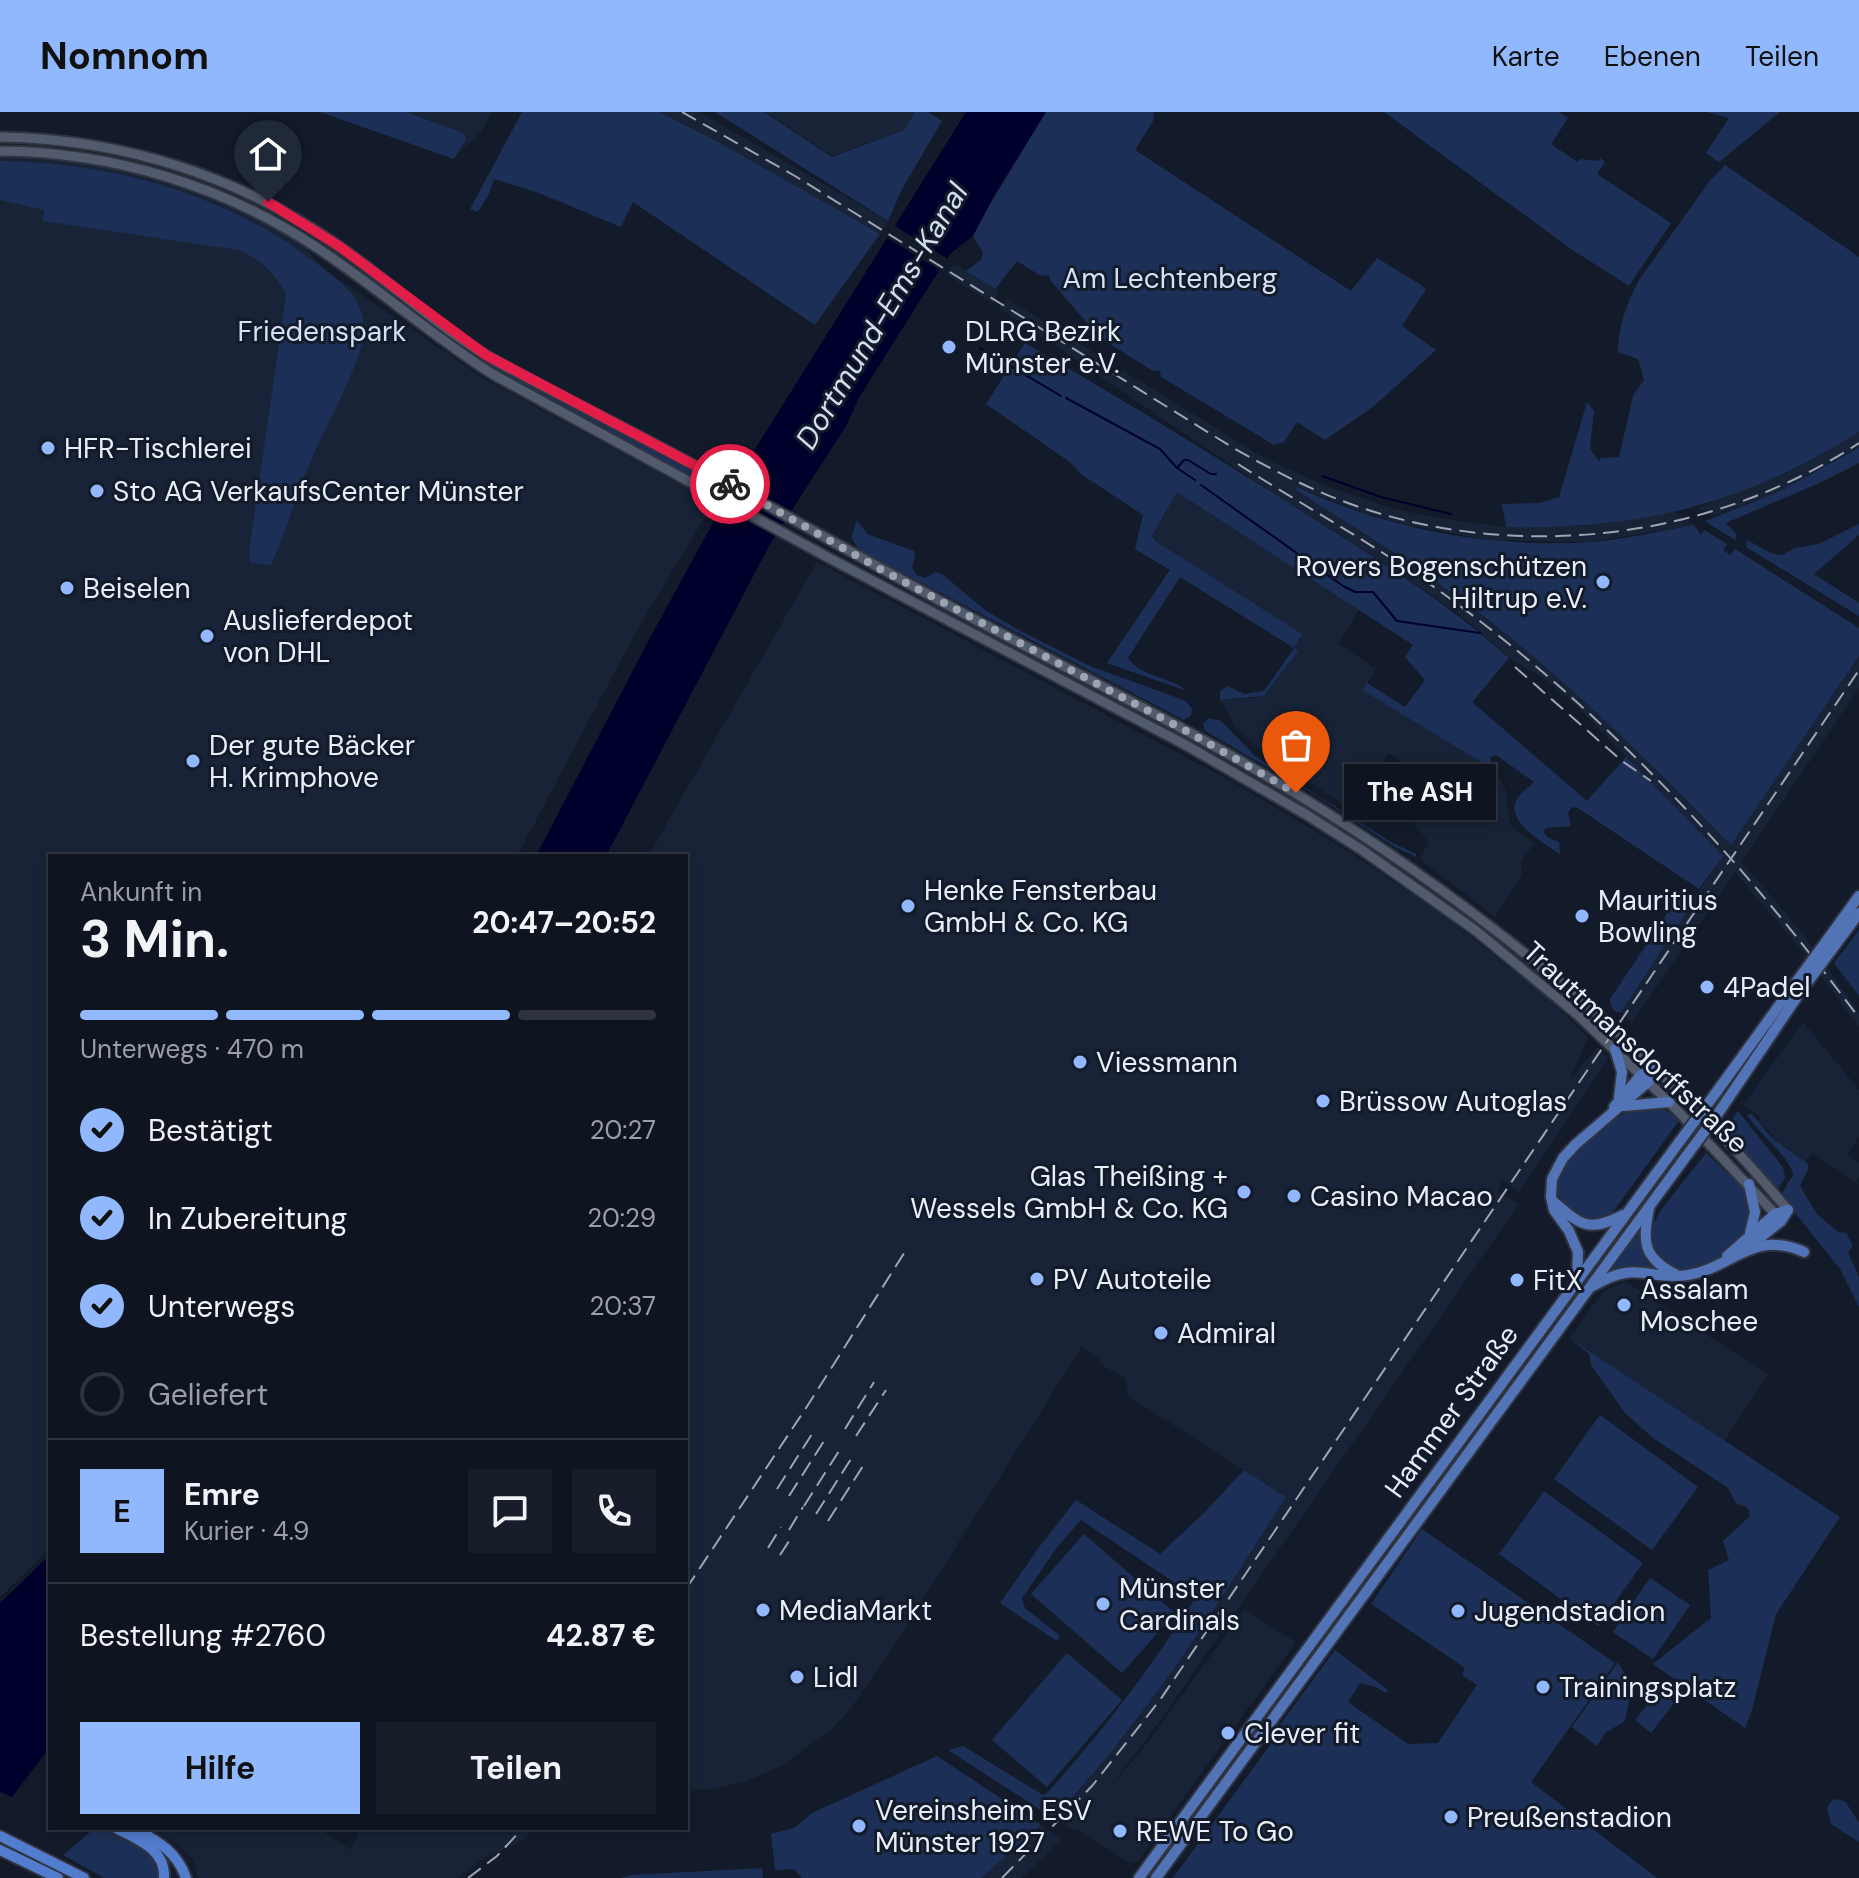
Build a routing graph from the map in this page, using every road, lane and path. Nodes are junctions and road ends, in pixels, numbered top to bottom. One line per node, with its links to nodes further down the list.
1 (0, 137): 8 (main road, Trauttmansdorffstraße)
2 (0, 151): 7 (main road, Trauttmansdorffstraße)
3 (1859, 896): 5 (main road, Hammer Straße)
4 (1859, 913): 5 (main road, Hammer Straße)
5 (1829, 945): 6 (main road, Hammer Straße, bridge)
6 (1798, 988): 14 (main road, Hammer Straße, bridge); 16 (main road, Hammer Straße, bridge)
7 (1615, 1049): 9 (main road, Trauttmansdorffstraße); 11 (main road)
8 (1655, 1068): 9 (main road); 15 (main road, Trauttmansdorffstraße)
9 (1645, 1078): 10 (main road, Trauttmansdorffstraße); 11 (main road)
10 (1669, 1102): 11 (main road); 12 (main road, Trauttmansdorffstraße)
11 (1620, 1103): 13 (main road)
12 (1749, 1184): 17 (main road, Trauttmansdorffstraße); 18 (main road)
13 (1552, 1201): 16 (main road); 23 (main road)
14 (1650, 1206): 22 (main road); 24 (main road, Hammer Straße)
15 (1788, 1210): 17 (main road)
16 (1628, 1212): 23 (main road, Hammer Straße)
17 (1778, 1217): 18 (main road); 20 (main road)
18 (1750, 1235): 21 (main road)
19 (1804, 1252): 20 (main road)
20 (1741, 1253): 21 (main road)
21 (1723, 1260): 22 (main road)
22 (1677, 1275): 24 (main road)
23 (1577, 1282): 33 (main road, Hammer Straße)
24 (1588, 1289): 34 (main road, Hammer Straße)
25 (119, 1830): 31 (highway)
26 (137, 1830): 32 (highway)
27 (0, 1836): 30 (highway)
28 (0, 1850): 29 (highway)
29 (54, 1876)
30 (84, 1878)
31 (164, 1878)
32 (186, 1878)
33 (1139, 1878)
34 (1156, 1878)

